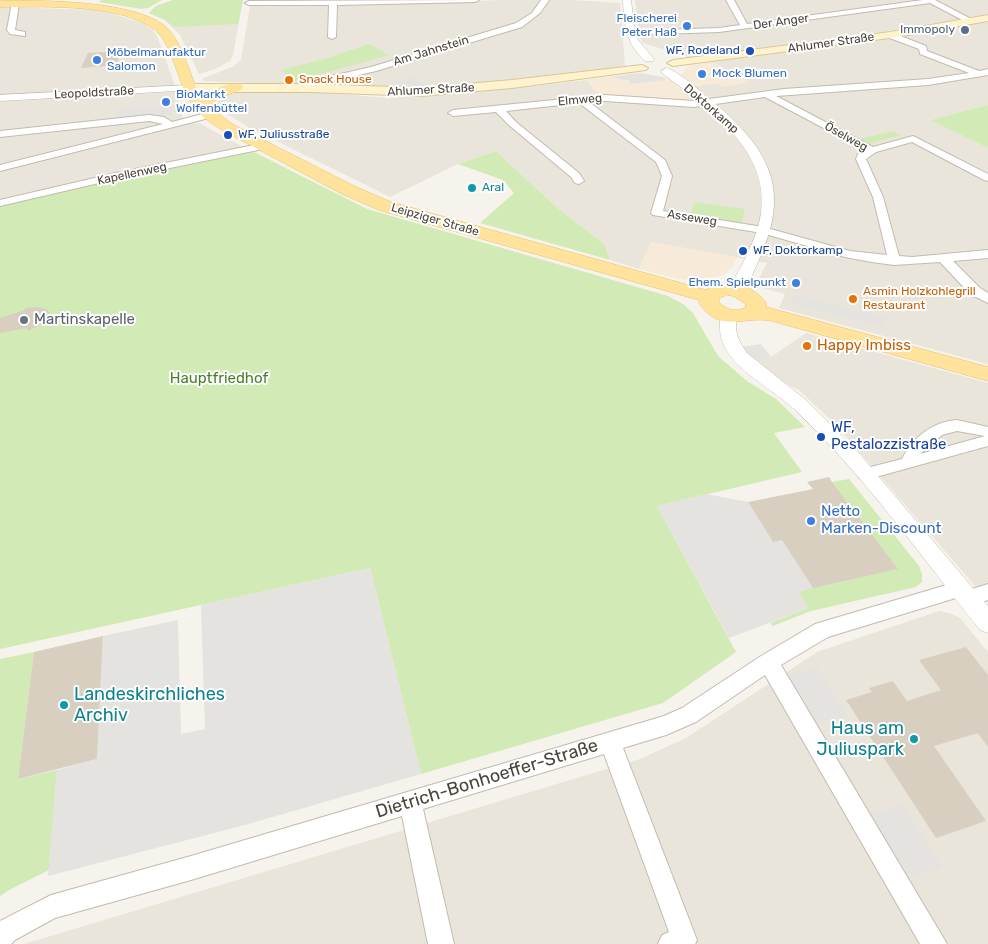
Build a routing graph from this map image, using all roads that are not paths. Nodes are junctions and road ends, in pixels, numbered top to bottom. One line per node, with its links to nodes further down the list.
1 (475, 0): 7 (street)
2 (545, 0): 23 (street, Am Jahnstein)
3 (626, 0): 13 (street)
4 (730, 0): 12 (street)
5 (930, 1): 11 (street); 12 (street, Der Anger)
6 (249, 2): 7 (street)
7 (332, 3): 16 (street)
8 (0, 4): 9 (main road, Leipziger Straße)
9 (15, 4): 14 (street); 22 (main road, Leipziger Straße)
10 (988, 18): 11 (main road, Ahlumer Straße)
11 (971, 21): 15 (main road, Ahlumer Straße)
12 (745, 26): 13 (street, Der Anger)
13 (630, 33): 17 (street)
14 (22, 34)
15 (890, 35): 18 (main road, Ahlumer Straße); 20 (street)
16 (332, 37)
17 (645, 63): 18 (main road, Ahlumer Straße); 23 (main road, Ahlumer Straße)
18 (670, 67): 27 (street, Doktorkamp)
19 (988, 72): 20 (street)
20 (977, 74): 24 (street)
21 (236, 87): 22 (main road, Ahlumer Straße); 23 (main road, Ahlumer Straße); 29 (main road)
22 (189, 88): 25 (street, Leopoldstraße); 29 (main road, Leipziger Straße)
23 (310, 88)
24 (766, 94): 27 (street); 34 (street, Öselweg)
25 (0, 98)
26 (580, 100): 27 (street, Elmweg); 28 (street, Elmweg); 39 (street, Asseweg)
27 (706, 103): 40 (street, Doktorkamp)
28 (498, 108): 30 (street, Elmweg); 37 (street)
29 (206, 112): 31 (street); 33 (main road, Leipziger Straße)
30 (454, 113)
31 (172, 126): 32 (street); 35 (street)
32 (0, 134)
33 (264, 146): 38 (street, Kapellenweg); 45 (main road, Leipziger Straße)
34 (872, 150): 36 (street); 43 (street, Öselweg)
35 (0, 168)
36 (988, 178)
37 (579, 181)
38 (0, 203)
39 (657, 213): 40 (street, Asseweg)
40 (763, 230): 43 (street, Asseweg); 44 (street, Doktorkamp)
41 (988, 254): 42 (street, Asseweg)
42 (943, 258): 43 (street, Asseweg); 46 (street)
43 (894, 261)
44 (736, 291): 45 (main road); 47 (main road)
45 (709, 297): 48 (main road)
46 (988, 298)
47 (754, 311): 48 (main road); 49 (main road)
48 (728, 316): 53 (street)
49 (988, 374)
50 (988, 432): 52 (street)
51 (988, 441): 52 (street)
52 (908, 463): 53 (street)
53 (865, 474): 54 (street)
54 (972, 593): 55 (street); 56 (street, Dietrich-Bonhoeffer-Straße)
55 (988, 623)
56 (768, 662): 57 (street, Dietrich-Bonhoeffer-Straße); 62 (street)
57 (610, 742): 58 (street, Dietrich-Bonhoeffer-Straße); 61 (street)
58 (410, 802): 59 (street, Dietrich-Bonhoeffer-Straße); 60 (street)
59 (0, 937)
60 (441, 944)
61 (672, 944)
62 (934, 944)

